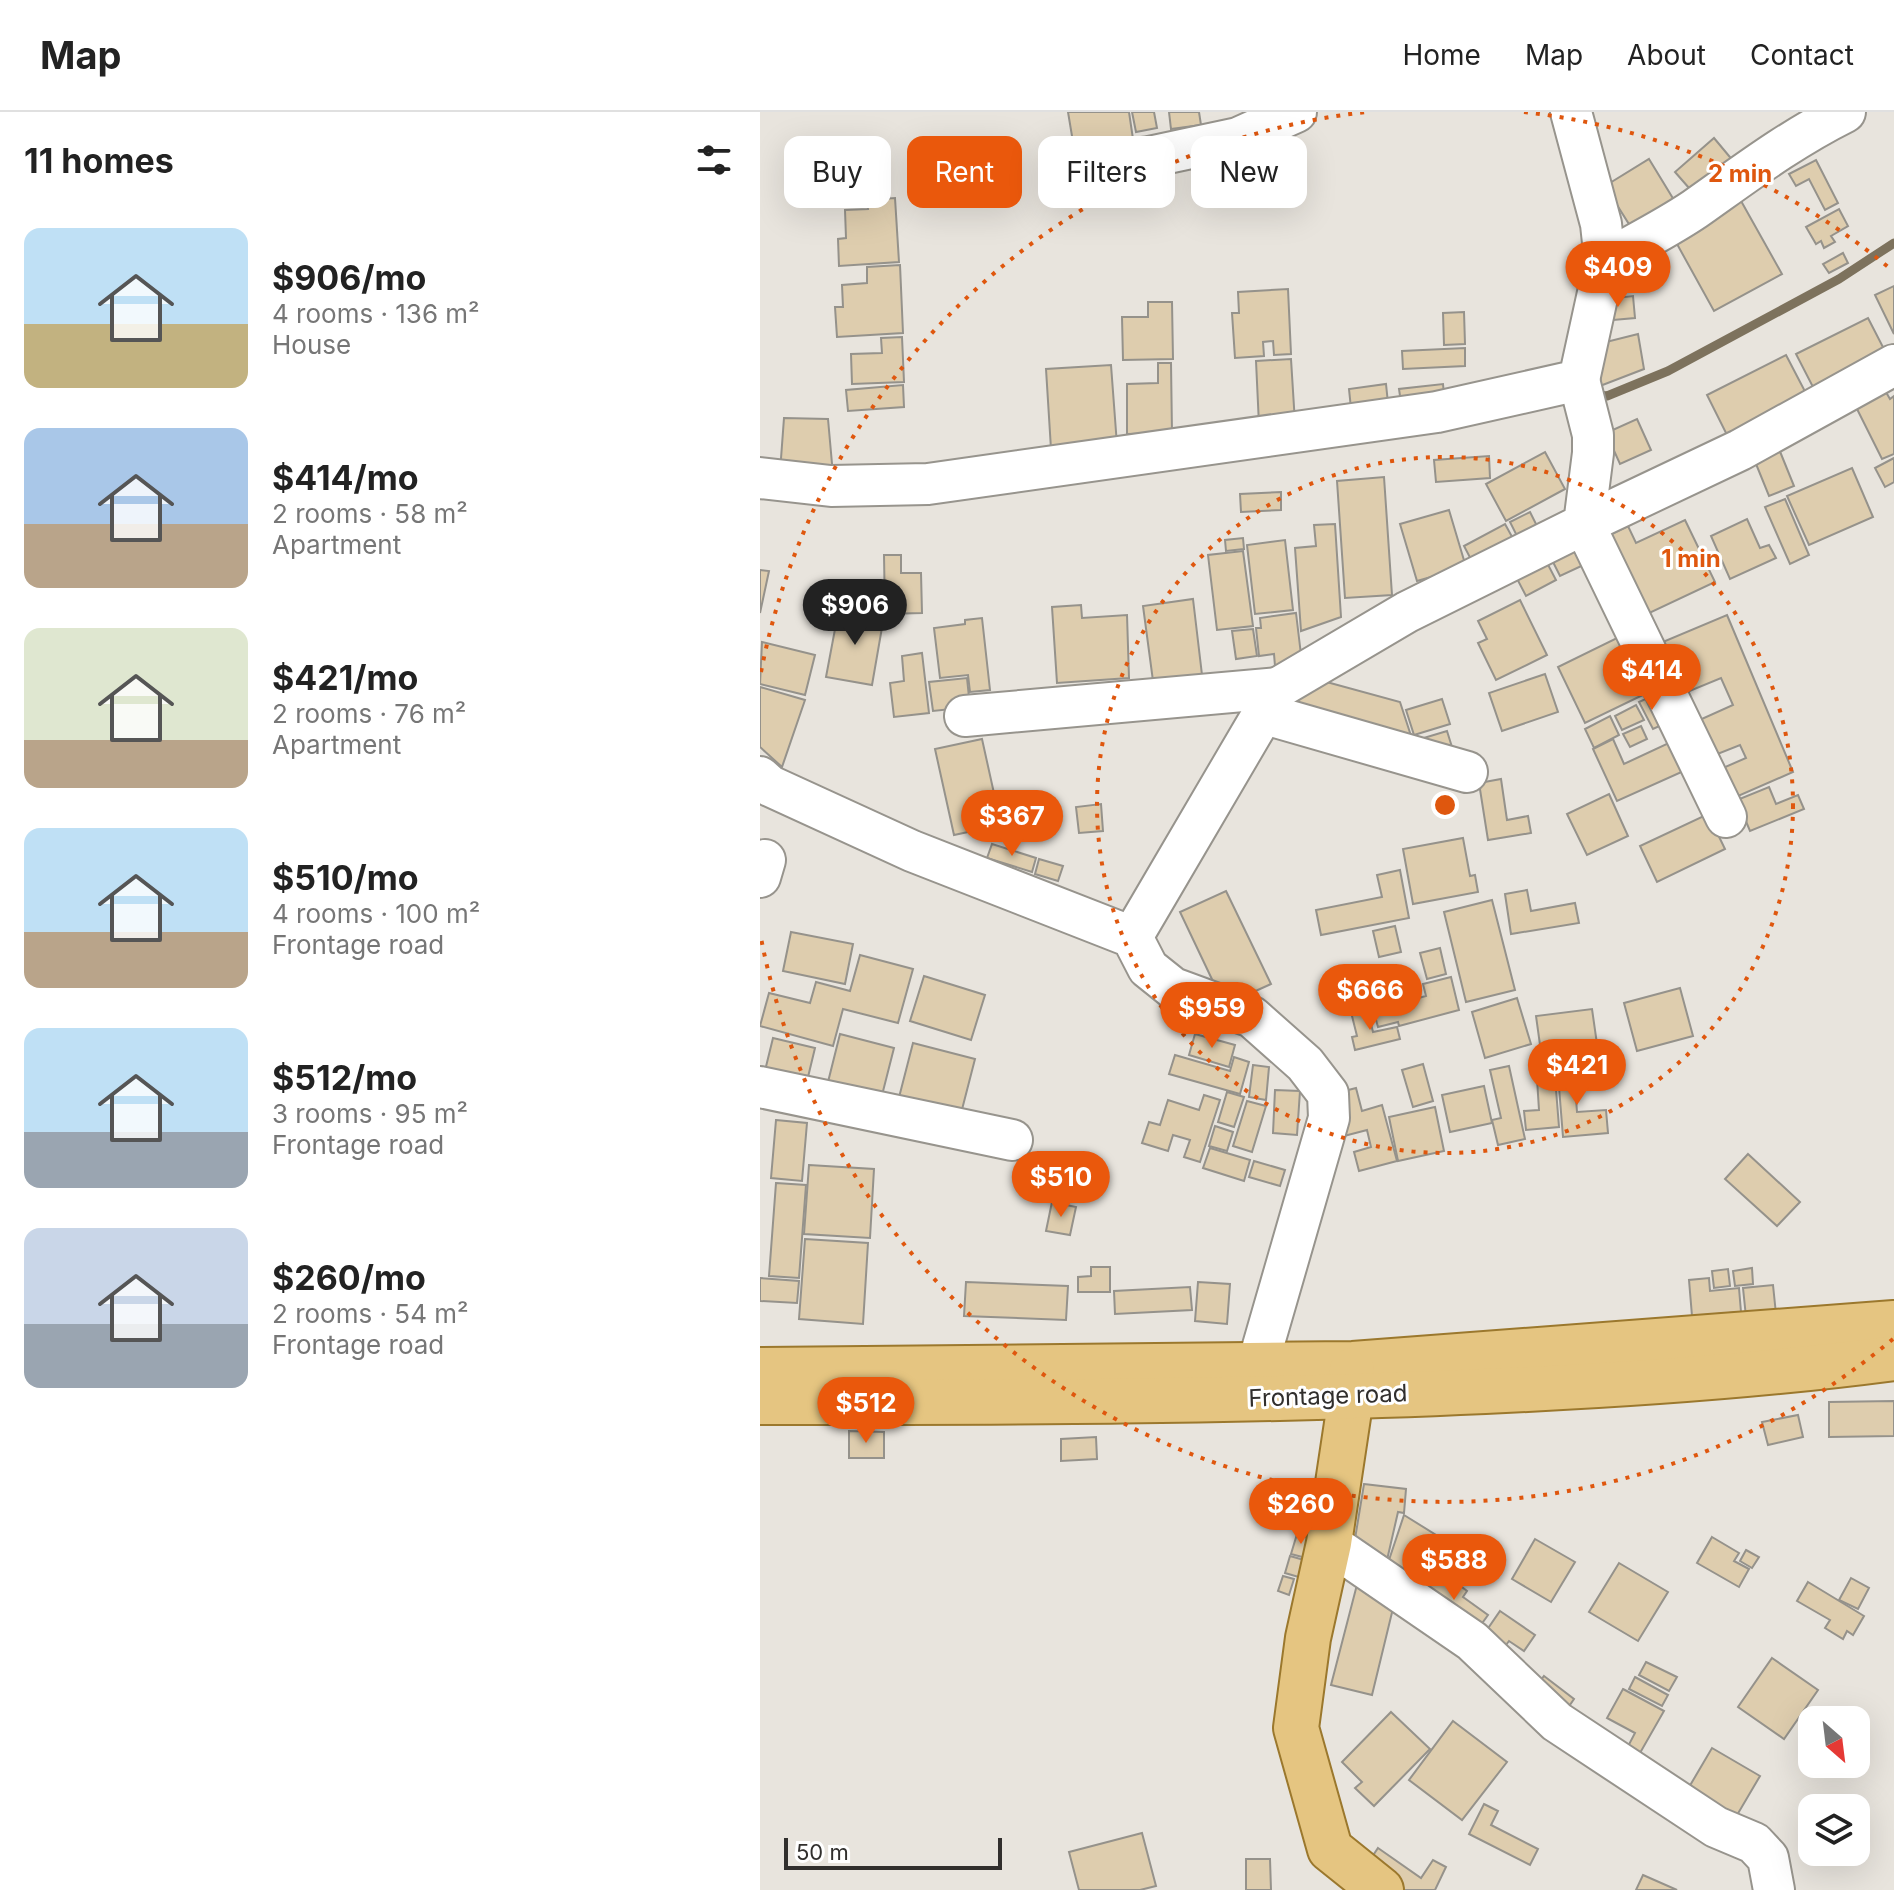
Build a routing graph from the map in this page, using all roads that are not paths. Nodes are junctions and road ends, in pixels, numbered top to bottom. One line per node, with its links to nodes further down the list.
1 (1296, 112): 4 (street)
2 (1571, 112): 5 (street)
3 (1845, 112): 5 (street)
4 (1175, 151)
5 (1605, 261): 7 (street)
6 (1894, 365): 9 (street)
7 (1579, 380): 8 (street); 9 (street)
8 (760, 478)
9 (1584, 524): 10 (street); 14 (street)
10 (1271, 701): 11 (street); 12 (street); 15 (street)
11 (965, 716)
12 (1467, 772)
13 (760, 777): 15 (street)
14 (1726, 817)
15 (1132, 937): 20 (street)
16 (760, 1087): 17 (street)
17 (1012, 1140)
18 (1894, 1323): 22 (main road)
19 (1894, 1358): 22 (main road, Frontage road)
20 (1257, 1367): 21 (main road); 22 (main road)
21 (760, 1370)
22 (1352, 1380): 23 (main road, Frontage road); 24 (main road)
23 (760, 1402)
24 (1329, 1543): 25 (main road); 26 (street)
25 (1381, 1890)
26 (1774, 1890)

